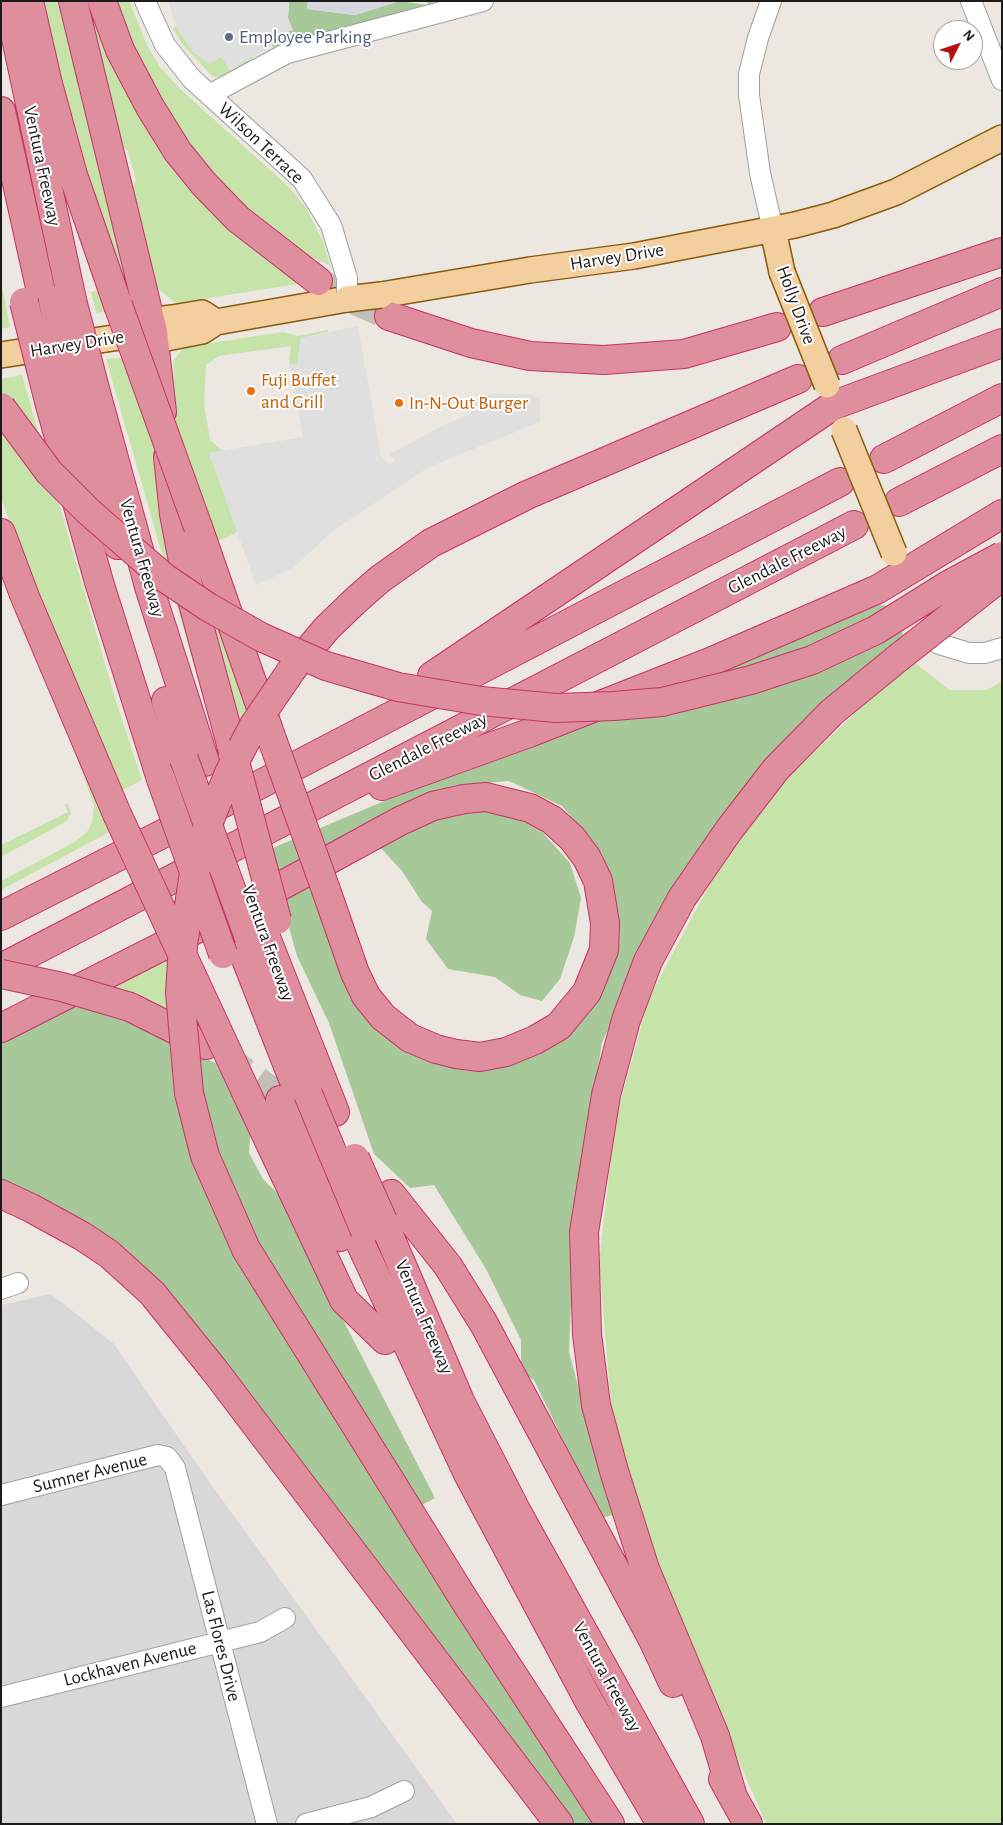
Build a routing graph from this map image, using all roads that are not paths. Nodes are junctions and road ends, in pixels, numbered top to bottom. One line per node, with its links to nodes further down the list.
1 (8, 1): 20 (highway, Ventura Freeway)
2 (29, 1): 52 (highway, bridge)
3 (73, 1): 24 (highway)
4 (102, 1): 18 (highway)
5 (146, 1): 11 (street, Wilson Terrace)
6 (483, 1): 11 (street)
7 (771, 1): 15 (street, Holly Drive)
8 (971, 1): 10 (street)
9 (1, 54): 20 (highway)
10 (1002, 80)
11 (210, 96): 17 (street, Wilson Terrace)
12 (1, 111): 20 (highway)
13 (1002, 138): 15 (main road, Harvey Drive)
14 (1, 199): 20 (highway, Ventura Freeway)
15 (773, 230): 21 (main road, Harvey Drive); 29 (main road, Holly Drive, bridge)
16 (1002, 252): 22 (highway)
17 (346, 289): 18 (main road, Harvey Drive); 21 (main road, Harvey Drive, bridge)
18 (320, 292): 24 (main road, Harvey Drive)
19 (1002, 292): 27 (highway)
20 (48, 301): 30 (highway, Ventura Freeway, bridge); 30 (highway, Ventura Freeway, bridge)
21 (385, 305): 23 (highway)
22 (823, 312)
23 (777, 327)
24 (153, 332): 26 (main road, Harvey Drive); 49 (highway, bridge)
25 (1002, 343): 29 (highway)
26 (1, 355)
27 (842, 360)
28 (798, 379): 68 (highway, bridge)
29 (831, 395): 41 (main road, Holly Drive, bridge); 46 (highway)
30 (72, 397): 45 (highway, Ventura Freeway); 45 (highway, Ventura Freeway)
31 (1002, 398): 34 (highway)
32 (1, 407): 40 (highway, bridge)
33 (1002, 449): 36 (highway)
34 (884, 459)
35 (840, 482): 46 (highway)
36 (899, 502)
37 (1002, 514): 41 (highway)
38 (854, 525): 47 (highway, Glendale Freeway)
39 (1, 533): 57 (highway, bridge)
40 (1002, 556)
41 (902, 575): 47 (highway)
42 (1002, 576): 64 (highway, bridge)
43 (924, 626): 44 (street)
44 (1002, 648)
45 (182, 768): 49 (highway, Ventura Freeway); 49 (highway, Ventura Freeway, bridge)
46 (255, 787): 48 (highway)
47 (275, 826): 50 (highway, Glendale Freeway)
48 (1, 916)
49 (250, 937): 56 (highway, bridge); 56 (highway, Ventura Freeway, bridge); 57 (highway, Ventura Freeway); 70 (highway)
50 (1, 968)
51 (1, 974): 53 (highway, bridge)
52 (1, 1028)
53 (206, 1045)
54 (1, 1194): 67 (highway)
55 (391, 1194): 64 (highway)
56 (374, 1226): 71 (highway); 72 (highway, Ventura Freeway)
57 (385, 1340): 69 (highway, Ventura Freeway)
58 (175, 1468): 59 (street, Sumner Avenue); 61 (street, Las Flores Drive)
59 (1, 1496)
60 (286, 1618): 61 (street, Lockhaven Avenue)
61 (219, 1640): 62 (street, Lockhaven Avenue); 65 (street, Las Flores Drive)
62 (1, 1697)
63 (404, 1791): 66 (street)
64 (732, 1794): 73 (highway)
65 (267, 1824)
66 (306, 1824)
67 (559, 1824)
68 (610, 1824)
69 (643, 1824)
70 (661, 1824)
71 (673, 1824)
72 (690, 1824)
73 (748, 1824)

